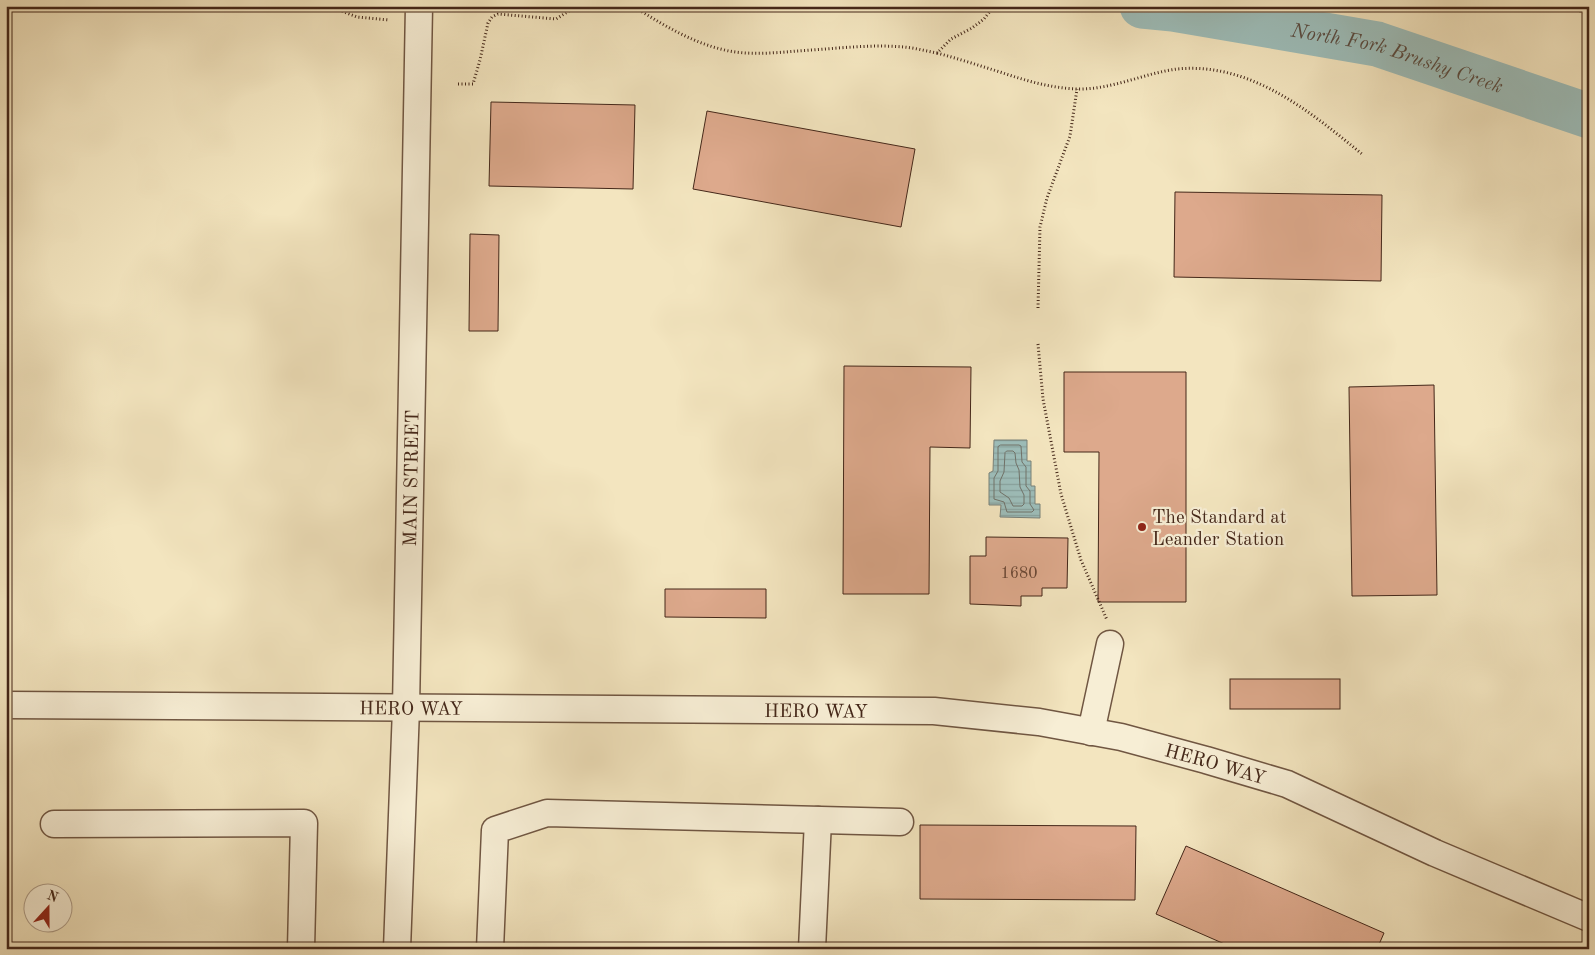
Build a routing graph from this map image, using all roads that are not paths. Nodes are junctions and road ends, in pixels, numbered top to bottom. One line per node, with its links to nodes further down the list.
1 (419, 6): 4 (street, MAIN STREET)
2 (1110, 644): 5 (street)
3 (6, 705): 4 (street, HERO WAY)
4 (406, 708): 5 (street, HERO WAY); 11 (street, MAIN STREET)
5 (1091, 732): 9 (street, HERO WAY)
6 (818, 820): 7 (street); 12 (street); 13 (street)
7 (900, 822)
8 (54, 824): 10 (street)
9 (1589, 918)
10 (301, 949)
11 (397, 949)
12 (490, 949)
13 (812, 949)

